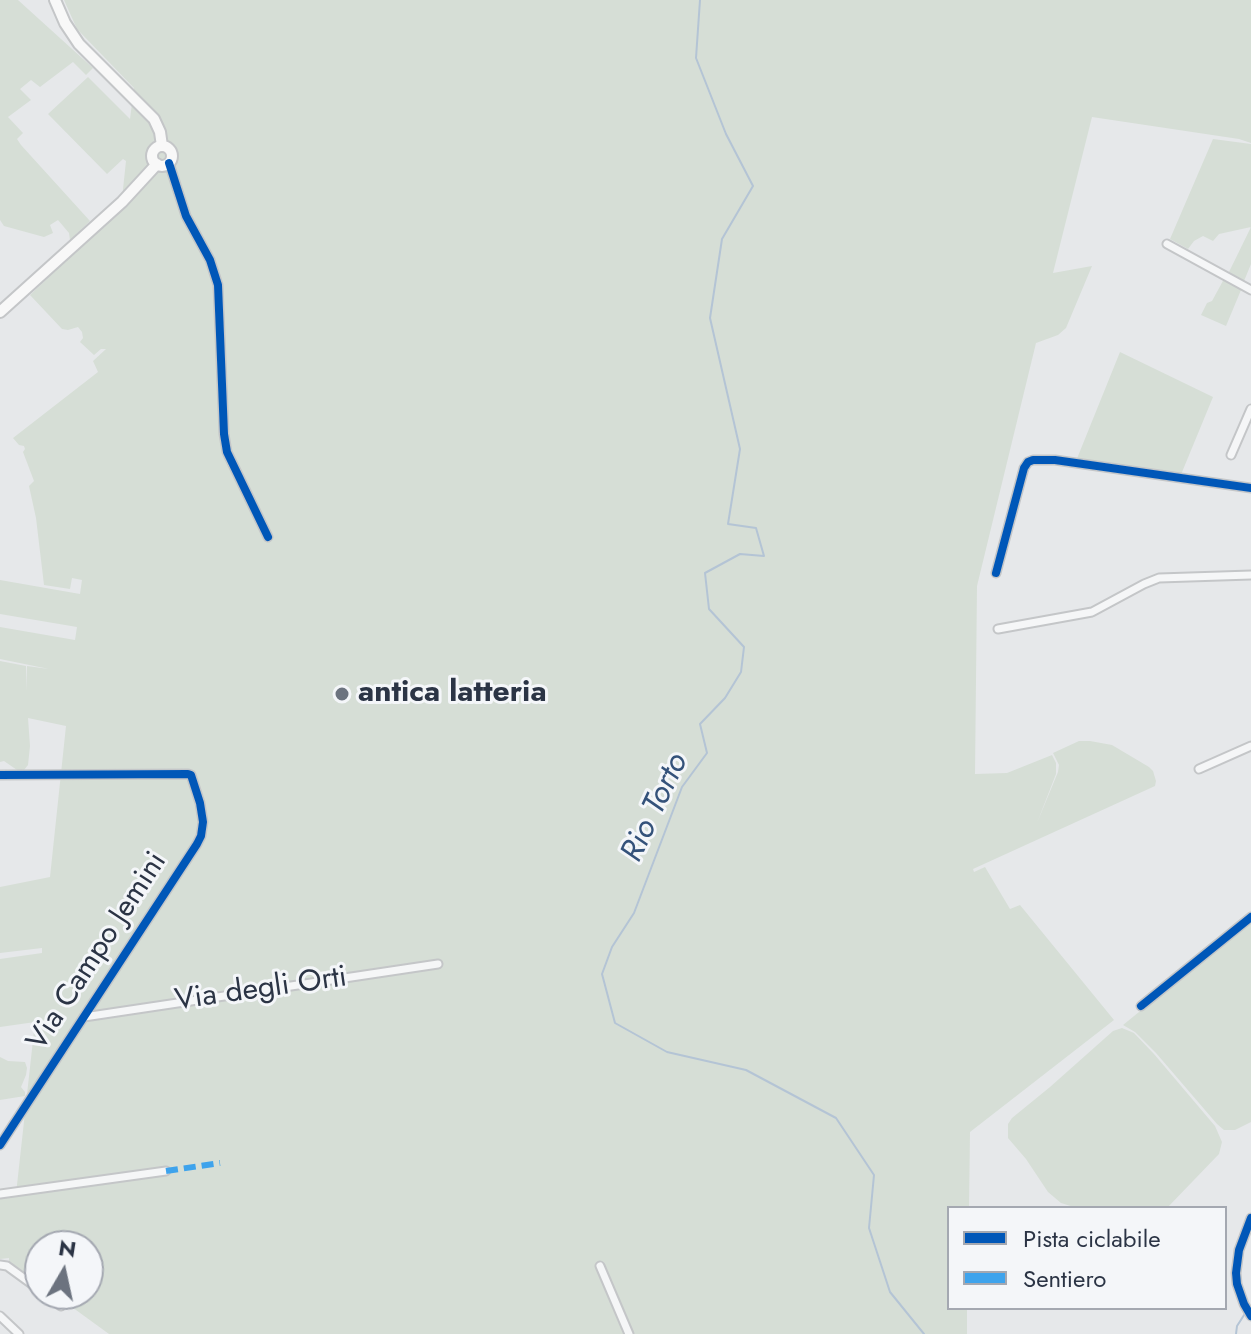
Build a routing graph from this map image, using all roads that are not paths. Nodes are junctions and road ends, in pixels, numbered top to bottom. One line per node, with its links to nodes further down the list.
1 (55, 0): 2 (street)
2 (162, 146): 3 (street); 4 (street)
3 (169, 163): 4 (street); 11 (street)
4 (157, 164): 7 (street)
5 (1167, 244): 6 (street)
6 (1251, 290)
7 (0, 312)
8 (1251, 409): 9 (street)
9 (1231, 455)
10 (1251, 488): 12 (street)
11 (268, 537)
12 (996, 573)
13 (1251, 575): 14 (street)
14 (998, 629)
15 (1251, 746): 16 (street)
16 (1199, 769)
17 (0, 775): 21 (street, Via Campo Jemini)
18 (1251, 917): 20 (street)
19 (438, 964): 21 (street, Via degli Orti)
20 (1141, 1006)
21 (84, 1017): 22 (street, Via Campo Jemini)
22 (0, 1145)
23 (166, 1171): 24 (street)
24 (0, 1194)
25 (1251, 1218): 30 (street)
26 (0, 1265): 28 (street)
27 (600, 1266): 32 (street)
28 (24, 1278)
29 (0, 1316): 31 (street)
30 (1251, 1316)
31 (19, 1334)
32 (629, 1334)

